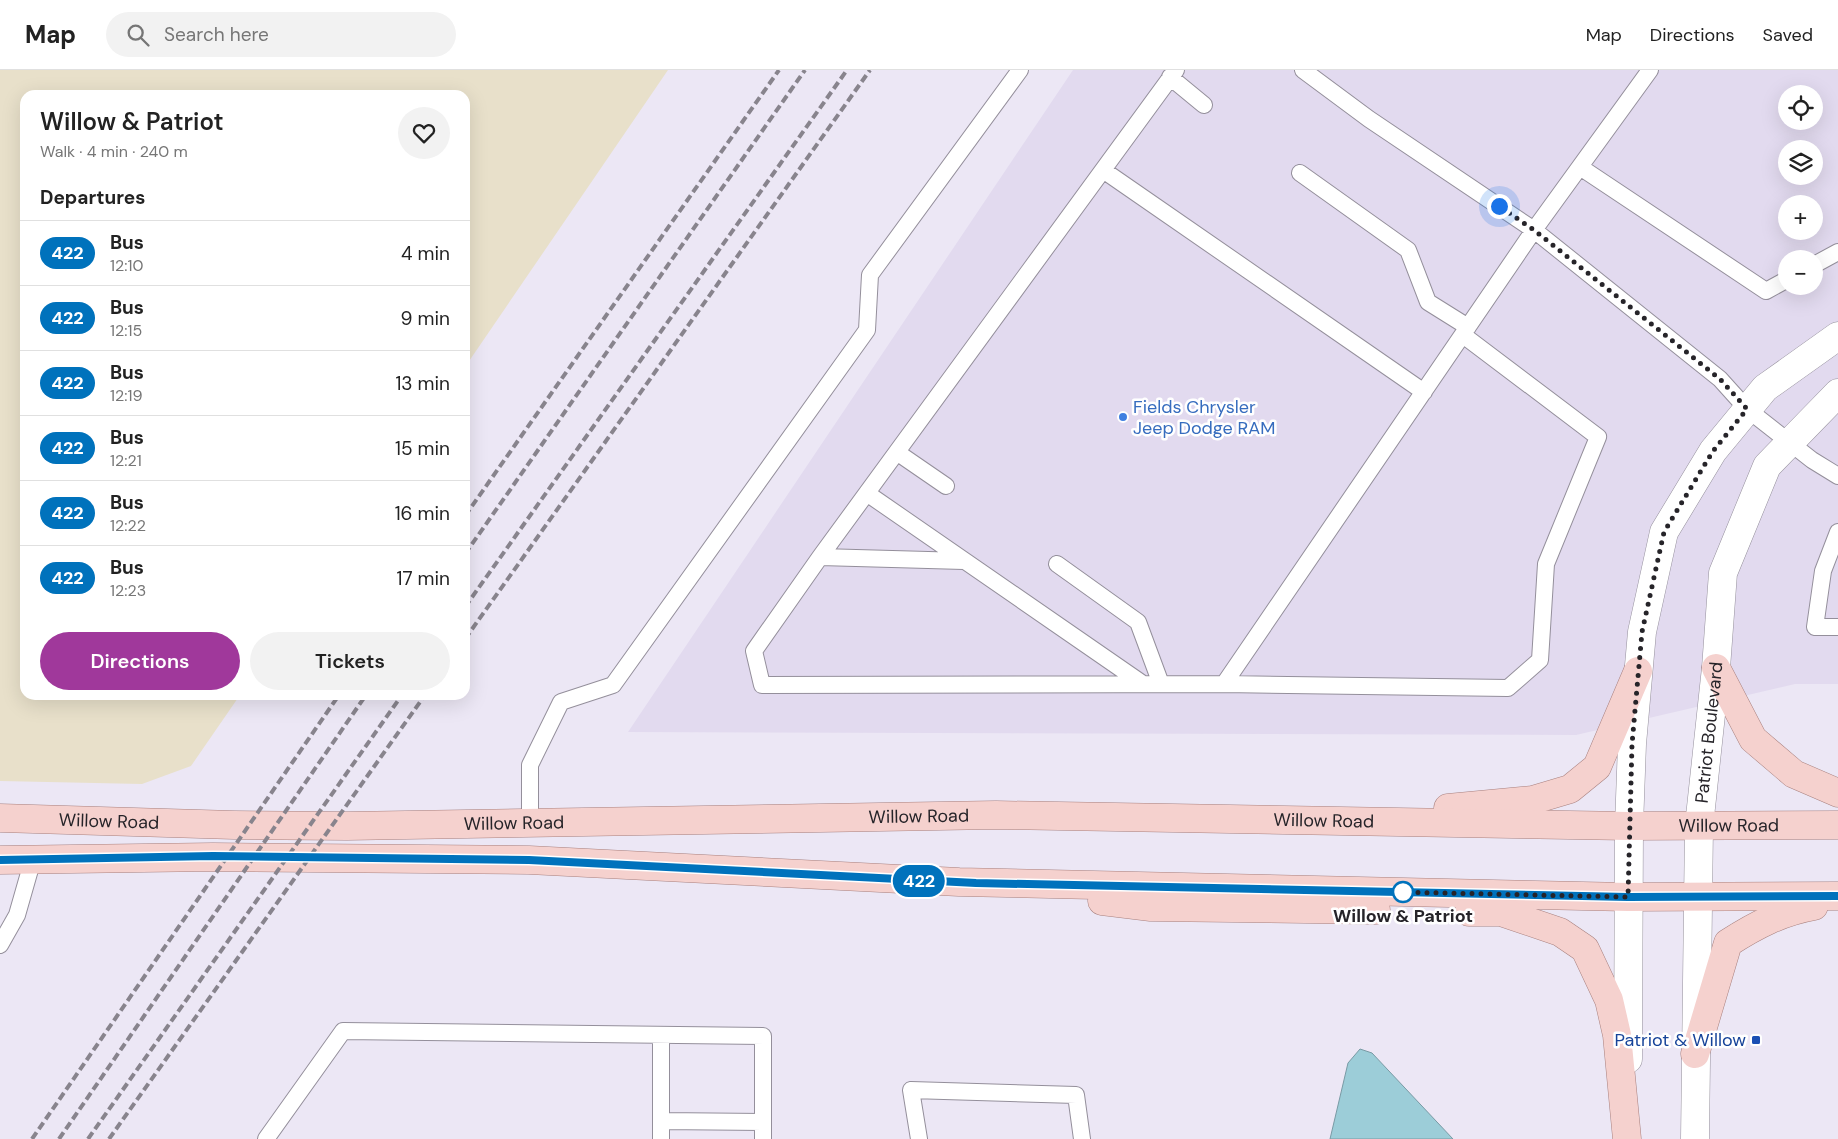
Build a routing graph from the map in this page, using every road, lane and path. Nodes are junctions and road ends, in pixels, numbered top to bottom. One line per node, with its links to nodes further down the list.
1 (1020, 70): 37 (lane)
2 (1303, 70): 9 (lane)
3 (1650, 70): 6 (lane)
4 (1173, 74): 5 (lane); 7 (lane)
5 (1204, 105)
6 (1580, 167): 9 (lane); 12 (lane)
7 (1103, 170): 15 (lane); 19 (lane)
8 (1300, 173): 13 (lane)
9 (1534, 230): 13 (lane); 17 (lane)
10 (1838, 252): 11 (lane)
11 (1823, 260)
12 (1778, 284)
13 (1466, 331): 15 (lane); 33 (lane)
14 (1838, 336): 17 (street)
15 (1424, 392): 33 (lane)
16 (1838, 393): 18 (street, Patriot Boulevard)
17 (1747, 409): 18 (lane); 30 (street)
18 (1790, 442): 20 (lane); 29 (street, Patriot Boulevard)
19 (898, 453): 21 (lane); 22 (lane)
20 (1838, 476)
21 (946, 486)
22 (868, 494): 24 (lane); 26 (lane)
23 (1838, 532): 25 (lane)
24 (820, 557): 26 (lane); 31 (lane)
25 (1833, 558): 28 (lane)
26 (964, 561): 31 (lane)
27 (1057, 564): 32 (lane)
28 (1838, 627)
29 (1716, 668): 34 (main road); 40 (street, Patriot Boulevard)
30 (1638, 671): 35 (main road); 39 (street)
31 (1143, 684): 32 (lane)
32 (1161, 684): 33 (lane)
33 (1224, 684)
34 (1838, 793)
35 (996, 815): 37 (main road, Willow Road); 39 (main road, Willow Road)
36 (0, 818): 37 (main road, Willow Road)
37 (530, 822)
38 (1838, 825): 40 (main road, Willow Road)
39 (1629, 826): 40 (main road, Willow Road); 45 (street)
40 (1699, 826): 46 (street, Patriot Boulevard)
41 (0, 860): 42 (main road, Willow Road)
42 (33, 860): 43 (main road, Willow Road); 48 (lane)
43 (959, 882): 45 (main road, Willow Road); 58 (main road)
44 (1838, 896): 46 (main road, Willow Road)
45 (1628, 897): 46 (main road, Willow Road); 58 (street)
46 (1698, 897): 50 (street, Patriot Boulevard)
47 (1838, 902): 50 (main road)
48 (0, 945)
49 (661, 1035): 51 (lane); 52 (lane); 53 (lane)
50 (1695, 1054): 59 (street, Patriot Boulevard)
51 (661, 1122): 52 (lane); 54 (lane)
52 (763, 1122): 55 (lane)
53 (266, 1139)
54 (660, 1139)
55 (762, 1139)
56 (919, 1139): 57 (lane)
57 (1082, 1139)
58 (1628, 1139)
59 (1695, 1139)

